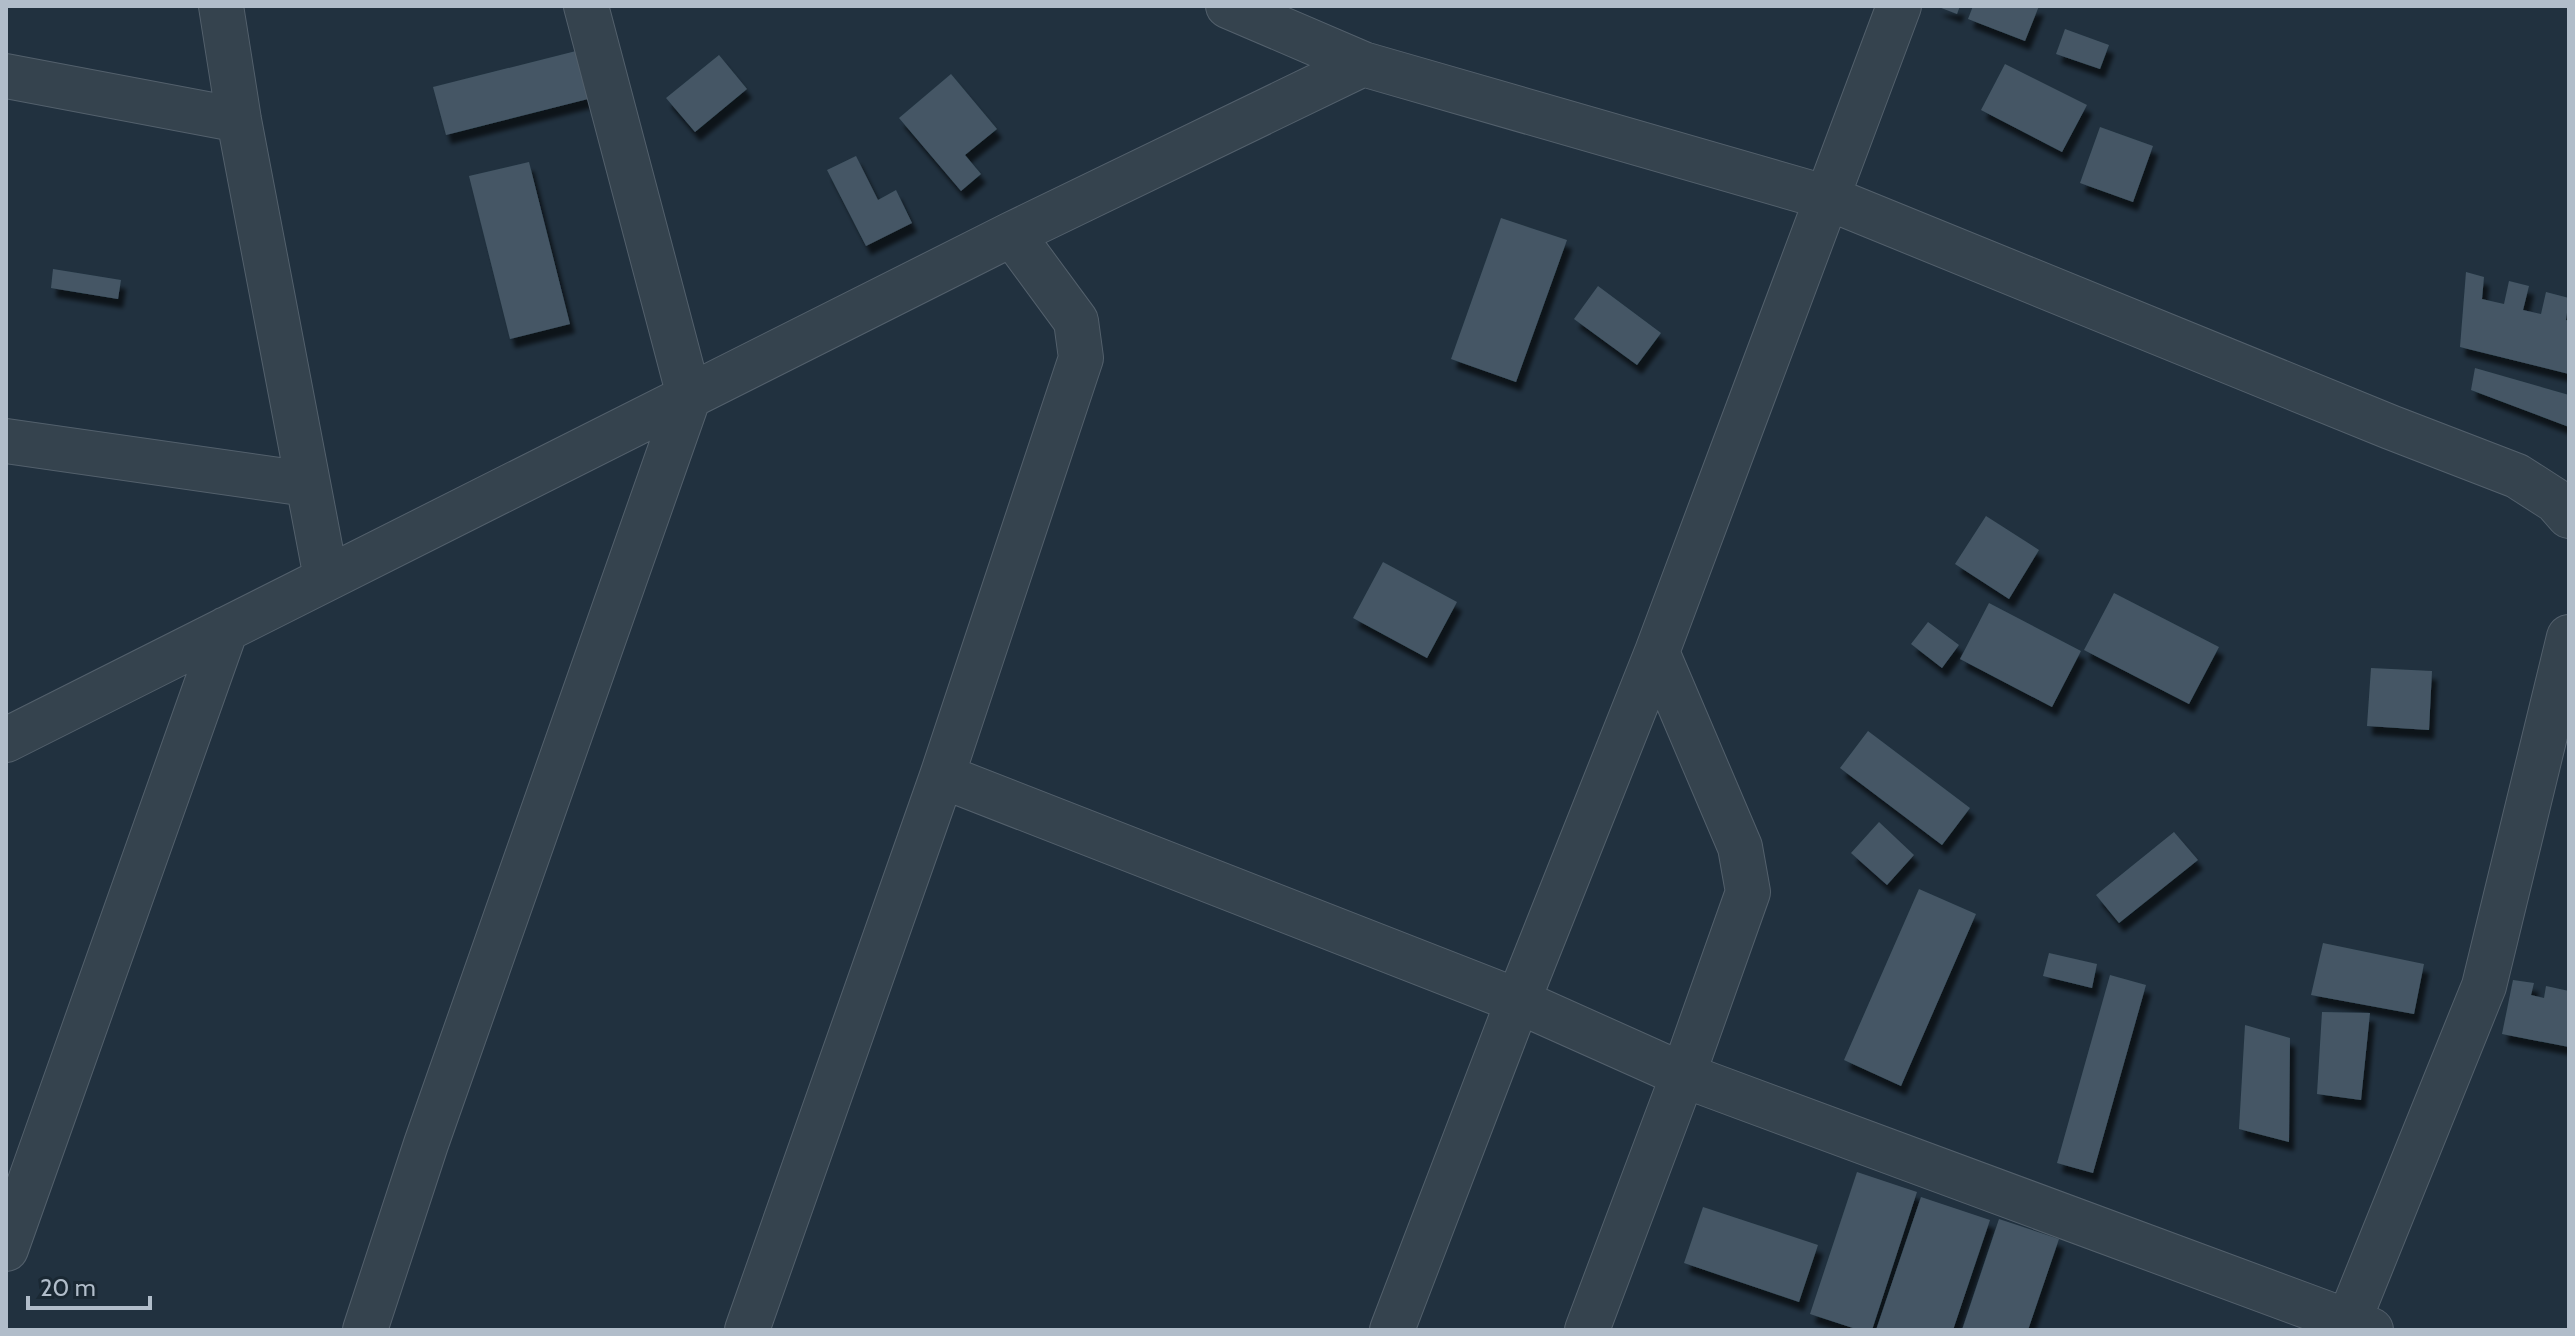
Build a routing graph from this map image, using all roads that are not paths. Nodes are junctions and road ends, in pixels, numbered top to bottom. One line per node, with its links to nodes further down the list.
1 (221, 6): 7 (street)
2 (586, 6): 10 (street)
3 (1228, 6): 5 (street)
4 (1899, 6): 8 (street)
5 (1363, 64): 8 (street); 9 (street)
6 (6, 76): 7 (street)
7 (239, 120): 12 (street)
8 (1828, 198): 13 (street); 17 (street)
9 (1012, 234): 10 (street); 19 (street)
10 (689, 396): 14 (street); 24 (street)
11 (6, 441): 12 (street)
12 (307, 484): 14 (street)
13 (2569, 516)
14 (326, 578): 15 (street)
15 (226, 629): 18 (street); 22 (street)
16 (2569, 637): 23 (street)
17 (1657, 652): 20 (street); 21 (street)
18 (6, 740)
19 (942, 776): 20 (street); 25 (street)
20 (1518, 1001): 21 (street); 26 (street)
21 (1683, 1075): 23 (street); 27 (street)
22 (6, 1249)
23 (2355, 1327)
24 (365, 1330)
25 (747, 1330)
26 (1392, 1330)
27 (1587, 1330)

